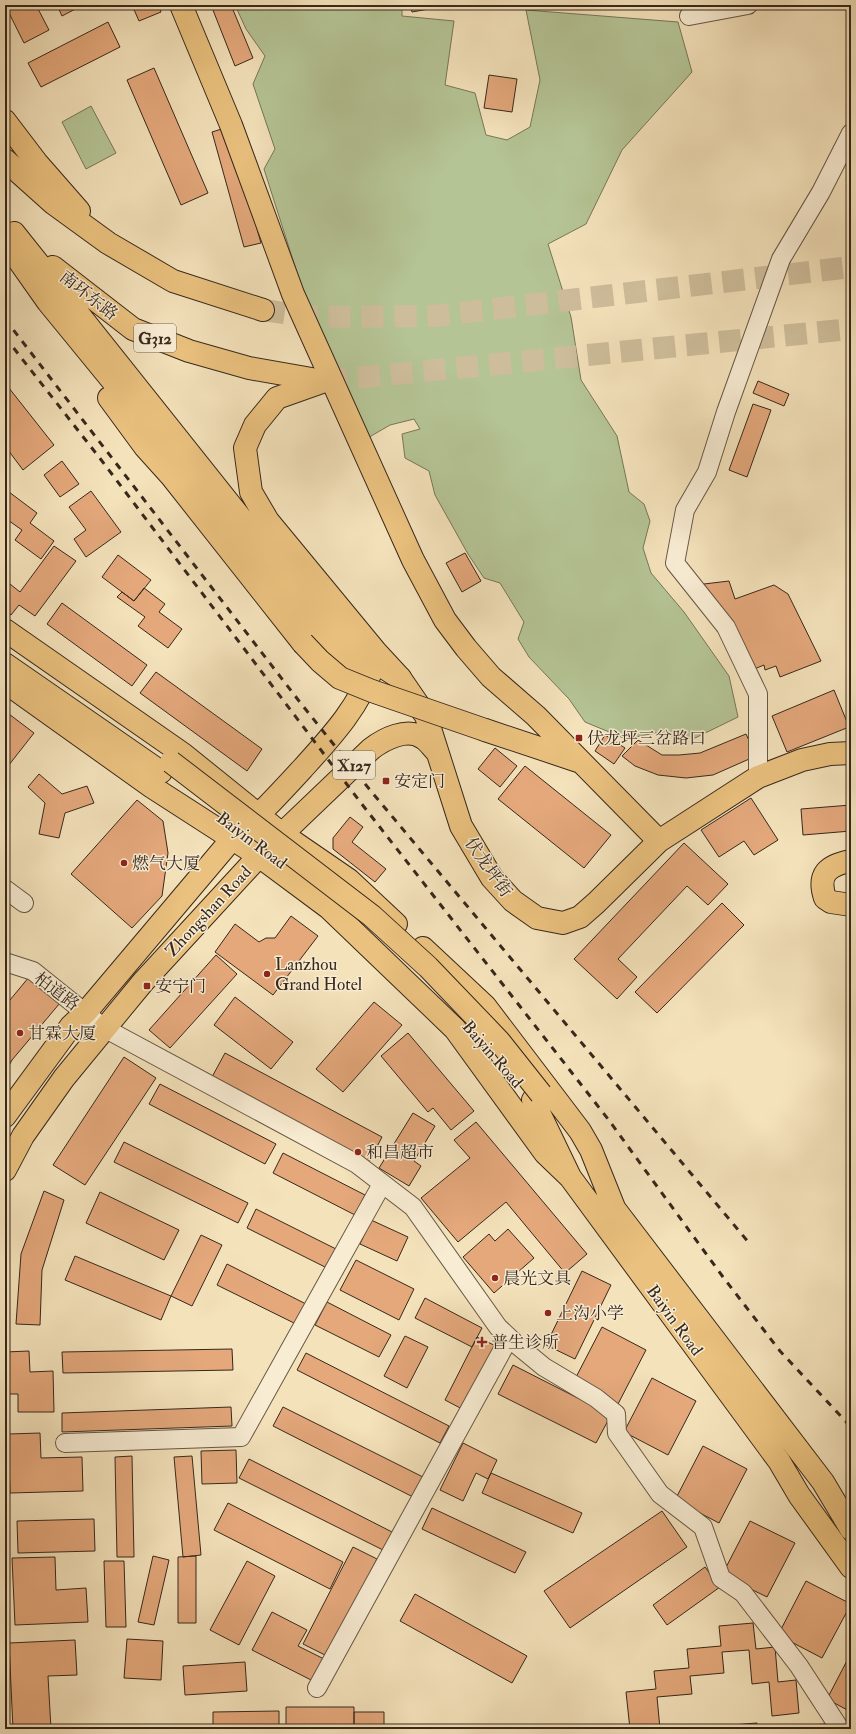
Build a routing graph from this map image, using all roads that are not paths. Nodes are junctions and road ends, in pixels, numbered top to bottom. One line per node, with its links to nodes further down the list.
1 (181, 5): 19 (main road)
2 (748, 5): 3 (street)
3 (689, 16)
4 (5, 121): 8 (main road)
5 (851, 133): 20 (street)
6 (5, 160): 8 (main road)
7 (8, 232): 9 (main road); 14 (main road, 南环东路 / G312); 16 (main road)
8 (108, 243): 10 (main road)
9 (48, 302): 16 (main road); 19 (main road, bridge)
10 (264, 310)
11 (5, 630): 21 (main road)
12 (5, 646): 33 (main road, Baiyin Road, bridge)
13 (5, 664): 33 (main road, Baiyin Road)
14 (400, 678): 16 (main road, Zhongshan Road); 17 (main road, 伏龙坪街)
15 (5, 682): 23 (main road)
16 (367, 683): 21 (main road, Zhongshan Road)
17 (436, 751): 22 (main road, Zhongshan Road / X127); 24 (main road, 伏龙坪街 / X127)
18 (851, 753): 20 (main road, X127)
19 (582, 762): 24 (main road)
20 (758, 777): 24 (main road, X127)
21 (259, 815): 22 (main road); 23 (main road, Zhongshan Road)
22 (282, 834): 25 (main road, Zhongshan Road / X127); 38 (main road)
23 (232, 839): 25 (main road); 31 (main road, Zhongshan Road)
24 (659, 841)
25 (258, 856): 32 (main road, Zhongshan Road); 36 (main road)
26 (851, 861): 29 (main road)
27 (5, 888): 28 (street)
28 (24, 903)
29 (851, 905)
30 (5, 962): 31 (street, 柏道路)
31 (86, 1012): 32 (street, 柏道路); 34 (main road, Zhongshan Road)
32 (104, 1028): 35 (main road, Zhongshan Road); 37 (street, 柏道路)
33 (537, 1097): 36 (main road, Baiyin Road); 38 (main road, Baiyin Road)
34 (5, 1116)
35 (5, 1170)
36 (570, 1177): 42 (main road, Baiyin Road)
37 (382, 1184): 39 (street, 柏道路); 40 (street)
38 (615, 1210): 41 (main road, Baiyin Road)
39 (509, 1338): 43 (street); 44 (street, 柏道路)
40 (64, 1443)
41 (850, 1527)
42 (851, 1567)
43 (317, 1688)
44 (840, 1729)

